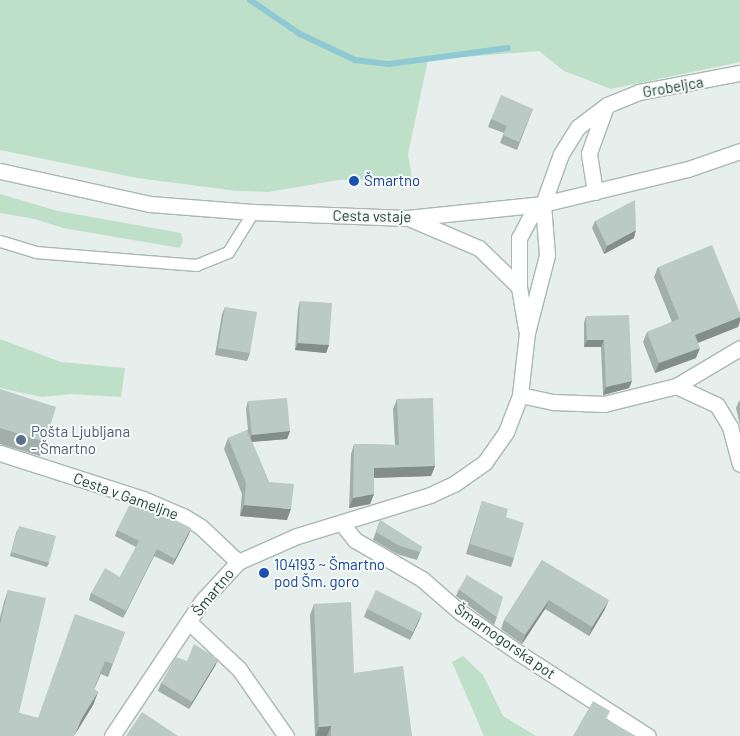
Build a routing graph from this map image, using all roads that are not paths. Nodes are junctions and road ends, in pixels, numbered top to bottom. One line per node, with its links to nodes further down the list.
1 (740, 73): 2 (street, Grobeljca)
2 (607, 105): 5 (street); 6 (street, Grobeljca)
3 (740, 151): 5 (street, Cesta vstaje)
4 (0, 171): 7 (street, Cesta vstaje)
5 (595, 192): 6 (street, Cesta vstaje)
6 (543, 204): 8 (street, Cesta vstaje); 10 (street); 11 (street)
7 (253, 212): 8 (street, Cesta vstaje); 9 (lane)
8 (407, 218): 10 (street)
9 (0, 242)
10 (519, 287): 11 (street)
11 (527, 333): 14 (street, Šmartno)
12 (740, 348): 13 (street)
13 (676, 386): 14 (street); 16 (street)
14 (520, 395): 17 (street, Šmartno)
15 (0, 454): 18 (street, Cesta v Gameljne)
16 (740, 464)
17 (342, 524): 18 (street, Šmartno); 22 (street, Šmarnogorska pot)
18 (238, 562): 19 (street, Šmartno)
19 (188, 622): 20 (street, Šmartno); 21 (street)
20 (112, 736)
21 (286, 736)
22 (648, 736)

